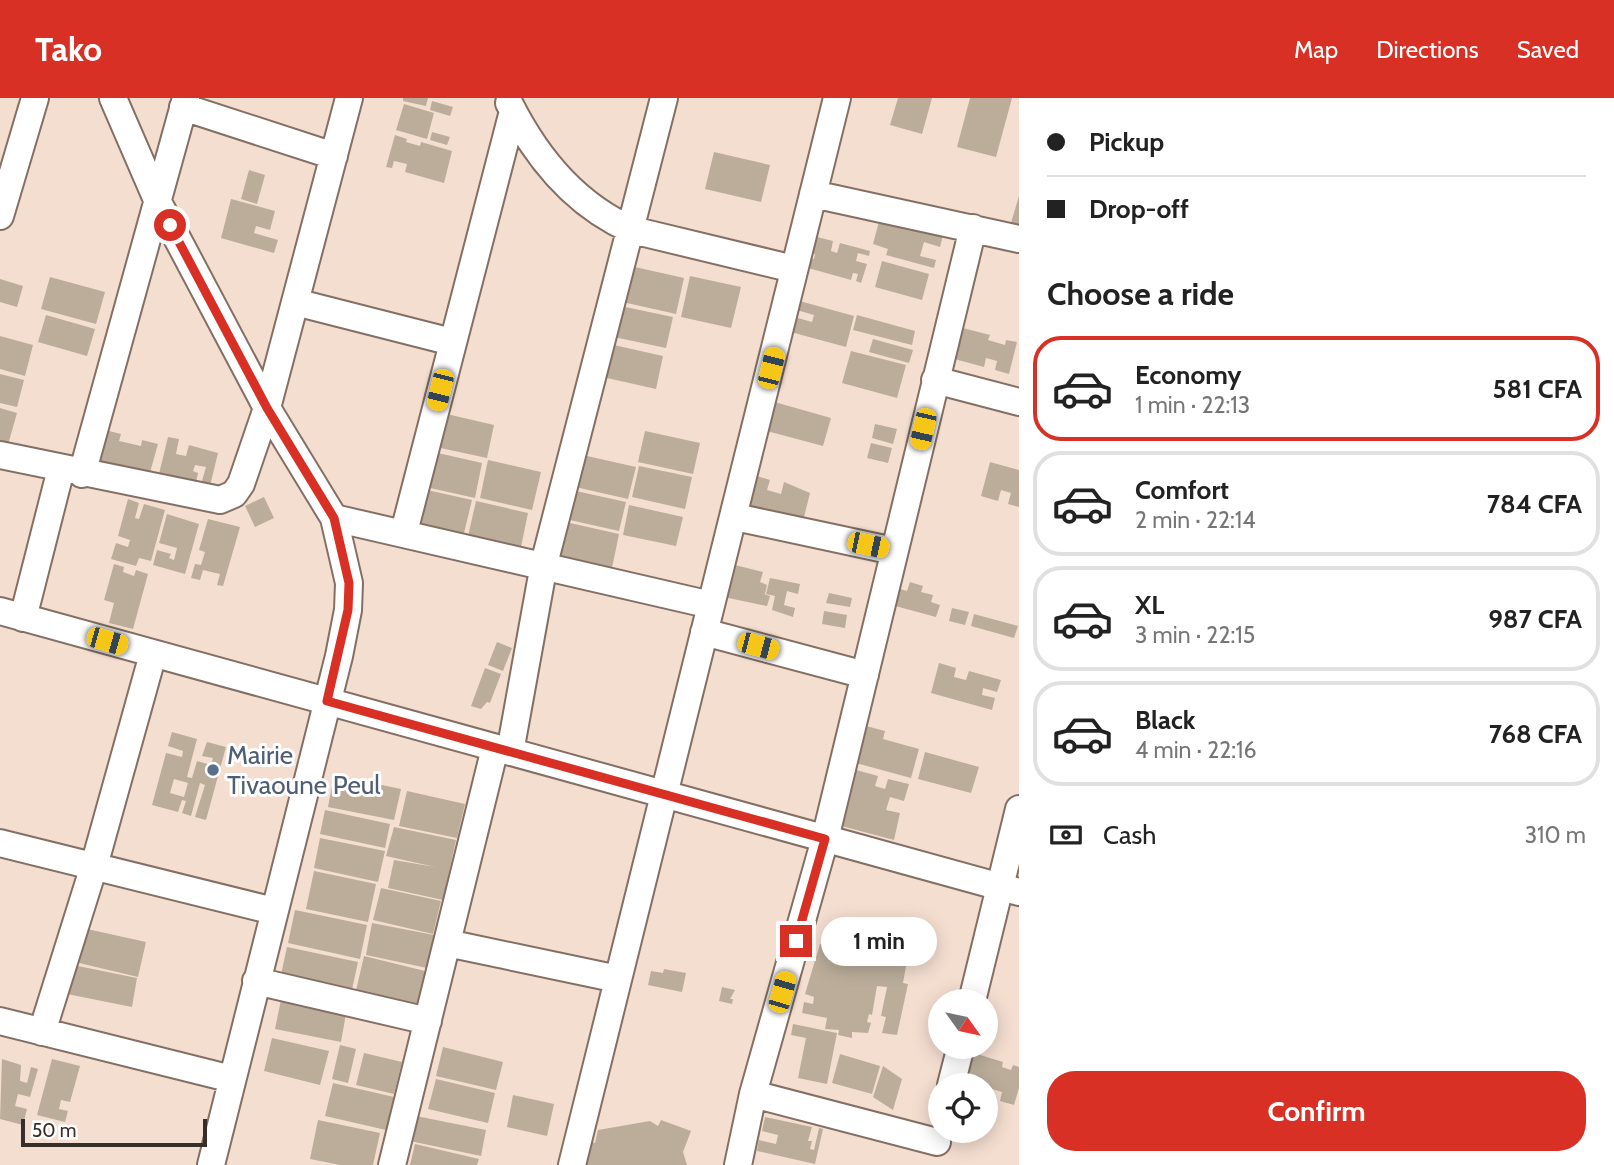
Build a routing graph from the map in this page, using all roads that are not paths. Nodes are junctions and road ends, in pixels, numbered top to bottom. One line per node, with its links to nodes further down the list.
1 (35, 98): 11 (street)
2 (113, 98): 10 (street)
3 (349, 98): 8 (street)
4 (664, 98): 13 (street)
5 (837, 98): 9 (street)
6 (185, 102): 8 (street); 10 (street)
7 (509, 105): 13 (street); 17 (street)
8 (334, 156): 16 (street)
9 (813, 194): 12 (street); 15 (street)
10 (158, 202): 20 (street); 22 (street)
11 (0, 216)
12 (973, 228): 14 (street); 18 (street)
13 (632, 230): 15 (street); 27 (street)
14 (1019, 239)
15 (794, 269): 23 (street)
16 (295, 302): 17 (street); 20 (street)
17 (452, 342): 25 (street)
18 (935, 380): 19 (street); 26 (street)
19 (1019, 402)
20 (267, 408): 22 (street); 24 (street)
21 (0, 455): 22 (street)
22 (71, 471): 29 (street)
23 (735, 517): 26 (street); 28 (street)
24 (334, 518): 25 (street); 33 (street)
25 (404, 533): 27 (street)
26 (894, 551): 32 (street)
27 (544, 564): 28 (street); 34 (street)
28 (711, 605): 30 (street)
29 (12, 615): 31 (street)
30 (704, 632): 32 (street); 35 (street)
31 (153, 654): 33 (street); 39 (street)
32 (865, 675): 37 (street)
33 (327, 701): 34 (street); 41 (street)
34 (503, 750): 35 (street); 42 (street)
35 (664, 794): 37 (street); 43 (street)
36 (1019, 809): 40 (street)
37 (825, 839): 40 (street); 50 (street)
38 (0, 843): 39 (street)
39 (94, 866): 41 (street); 48 (street)
40 (1010, 889): 45 (street)
41 (274, 911): 44 (street)
42 (447, 943): 43 (street); 47 (street)
43 (618, 979): 54 (street)
44 (256, 981): 47 (street); 49 (street)
45 (976, 989)
46 (0, 1021): 48 (street)
47 (428, 1021): 53 (street)
48 (42, 1032): 49 (street)
49 (232, 1079): 52 (street)
50 (753, 1094): 51 (street); 55 (street)
51 (936, 1146)
52 (211, 1165)
53 (392, 1165)
54 (572, 1165)
55 (738, 1165)

